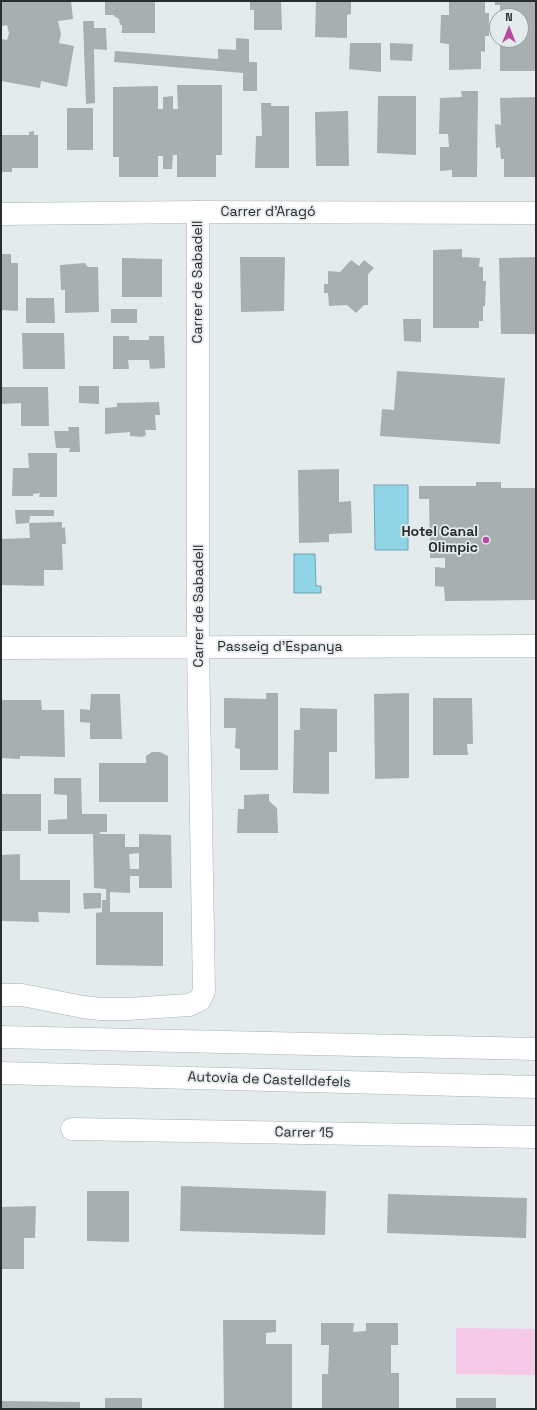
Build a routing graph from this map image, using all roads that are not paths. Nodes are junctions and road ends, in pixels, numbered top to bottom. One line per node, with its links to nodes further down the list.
1 (198, 212): 2 (main road, Carrer d'Aragó); 3 (main road, Carrer d'Aragó); 5 (main road, Carrer de Sabadell)
2 (536, 213)
3 (1, 214)
4 (536, 646): 5 (main road, Passeig d'Espanya)
5 (198, 647): 6 (main road, Passeig d'Espanya); 7 (main road, Carrer de Sabadell)
6 (1, 648)
7 (1, 995)
8 (1, 1037): 9 (main road)
9 (536, 1049)
10 (1, 1073): 11 (main road, Autovia de Castelldefels)
11 (536, 1087)
12 (72, 1129): 13 (main road, Carrer 15)
13 (536, 1137)

